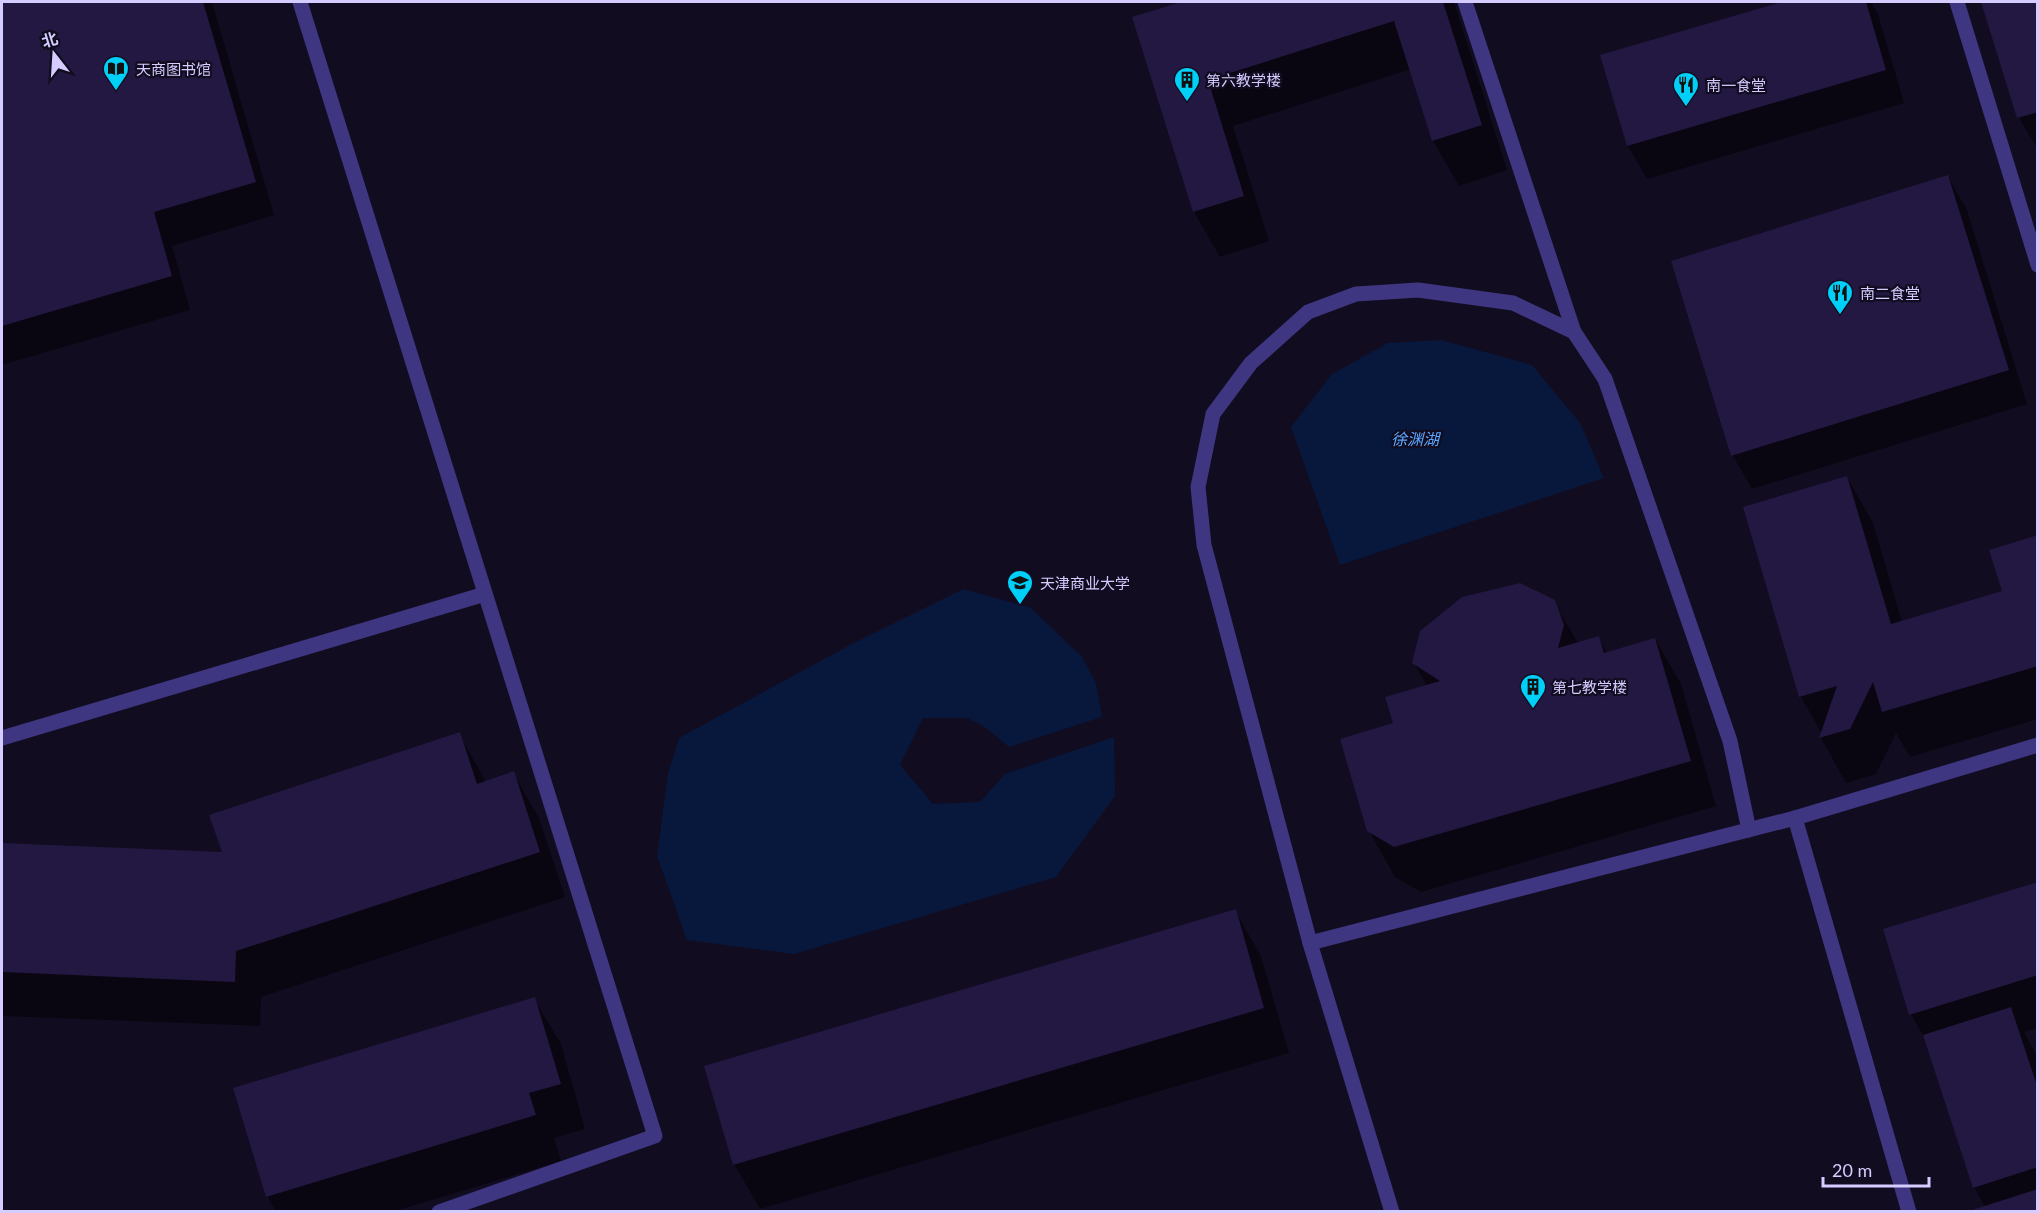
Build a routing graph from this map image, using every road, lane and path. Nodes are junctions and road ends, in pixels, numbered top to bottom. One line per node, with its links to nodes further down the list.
1 (300, 2): 6 (lane)
2 (1465, 2): 5 (lane)
3 (1957, 2): 4 (lane)
4 (2037, 265)
5 (1574, 332): 10 (lane); 11 (lane)
6 (485, 594): 7 (lane); 12 (lane)
7 (2, 738)
8 (2037, 745): 9 (lane)
9 (1794, 818): 10 (lane); 14 (lane)
10 (1749, 830): 11 (lane)
11 (1310, 943): 13 (lane)
12 (439, 1212)
13 (1392, 1212)
14 (1909, 1212)

